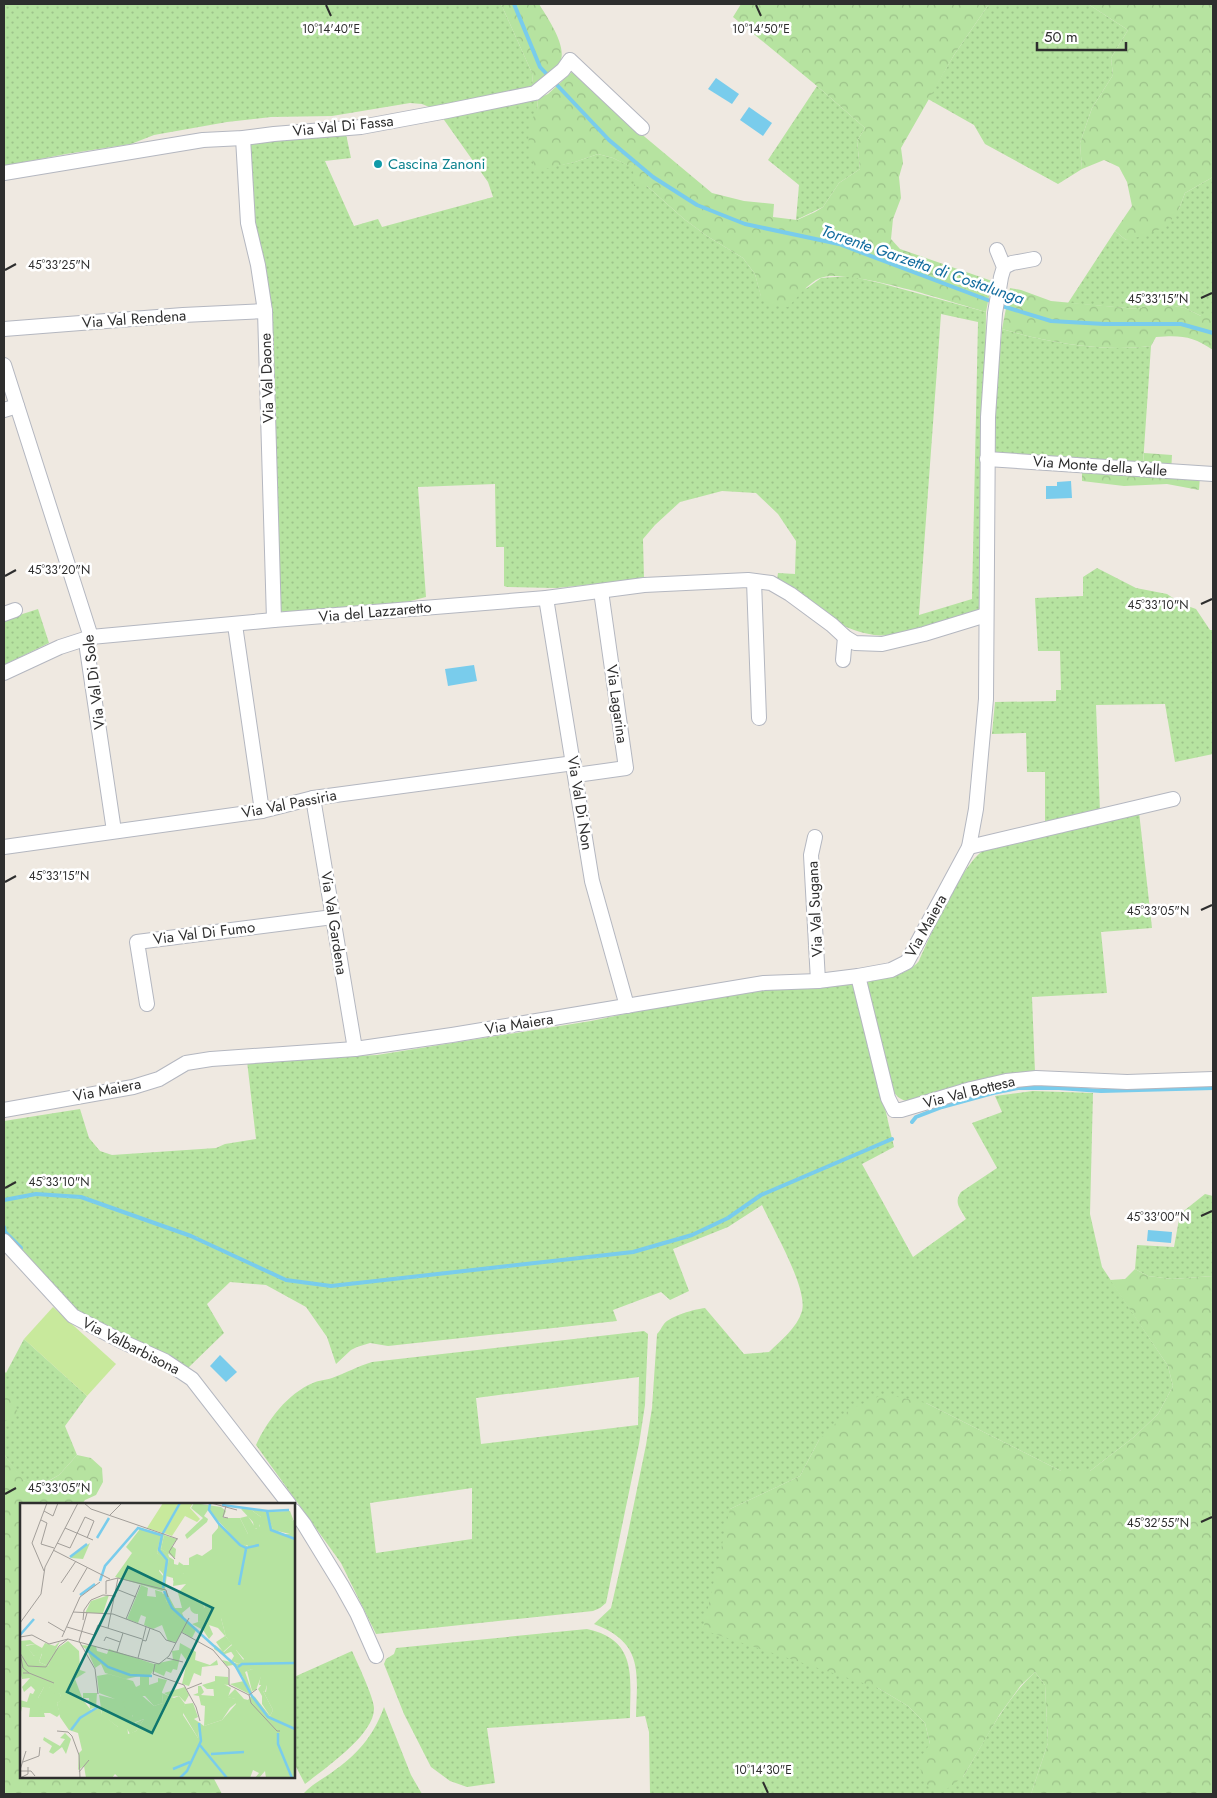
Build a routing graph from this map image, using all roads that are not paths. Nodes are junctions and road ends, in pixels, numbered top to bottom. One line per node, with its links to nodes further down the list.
1 (642, 128): 2 (street, Via Val Di Fassa)
2 (242, 138): 3 (street, Via Val Di Fassa); 7 (street, Via Val Daone)
3 (4, 173)
4 (997, 250): 6 (street)
5 (1034, 259): 6 (street)
6 (1004, 267): 11 (street)
7 (265, 311): 8 (street, Via Val Rendena); 17 (street, Via Val Daone)
8 (4, 329)
9 (4, 365): 10 (street, Via Val Di Sole)
10 (10, 408): 19 (street, Via Val Di Sole)
11 (987, 459): 12 (street, Via Monte della Valle); 16 (street)
12 (1213, 474)
13 (754, 581): 14 (street, Via del Lazzaretto); 20 (street, Via del Lazzaretto); 23 (street)
14 (601, 591): 15 (street, Via del Lazzaretto); 24 (street, Via Lagarina)
15 (546, 598): 17 (street, Via del Lazzaretto); 24 (street, Via Val Di Non)
16 (986, 615): 20 (street, Via del Lazzaretto); 31 (street, Via Maiera)
17 (274, 620): 18 (street, Via del Lazzaretto)
18 (235, 625): 19 (street, Via del Lazzaretto); 27 (street)
19 (91, 637): 22 (street, Via del Lazzaretto); 28 (street, Via Val Di Sole)
20 (844, 637): 21 (street)
21 (843, 660)
22 (4, 674)
23 (759, 718)
24 (575, 769): 25 (street, Via Val Passiria); 36 (street, Via Val Di Non)
25 (313, 798): 27 (street, Via Val Passiria); 32 (street, Via Val Gardena)
26 (1173, 799): 31 (street)
27 (262, 811): 28 (street, Via Val Passiria)
28 (114, 831): 30 (street, Via Val Passiria)
29 (815, 837): 34 (street, Via Val Sugana)
30 (4, 847)
31 (969, 847): 33 (street, Via Maiera)
32 (333, 917): 35 (street, Via Val Di Fumo); 37 (street, Via Val Gardena)
33 (858, 976): 34 (street, Via Maiera); 38 (street, Via Val Bottesa)
34 (818, 981): 36 (street, Via Maiera)
35 (147, 1004)
36 (627, 1006): 37 (street, Via Maiera)
37 (354, 1048): 39 (street, Via Maiera)
38 (1213, 1079)
39 (4, 1110)
40 (4, 1241): 41 (street, Via Valbarbisona)
41 (288, 1503)
42 (295, 1512): 43 (street)
43 (376, 1656)

